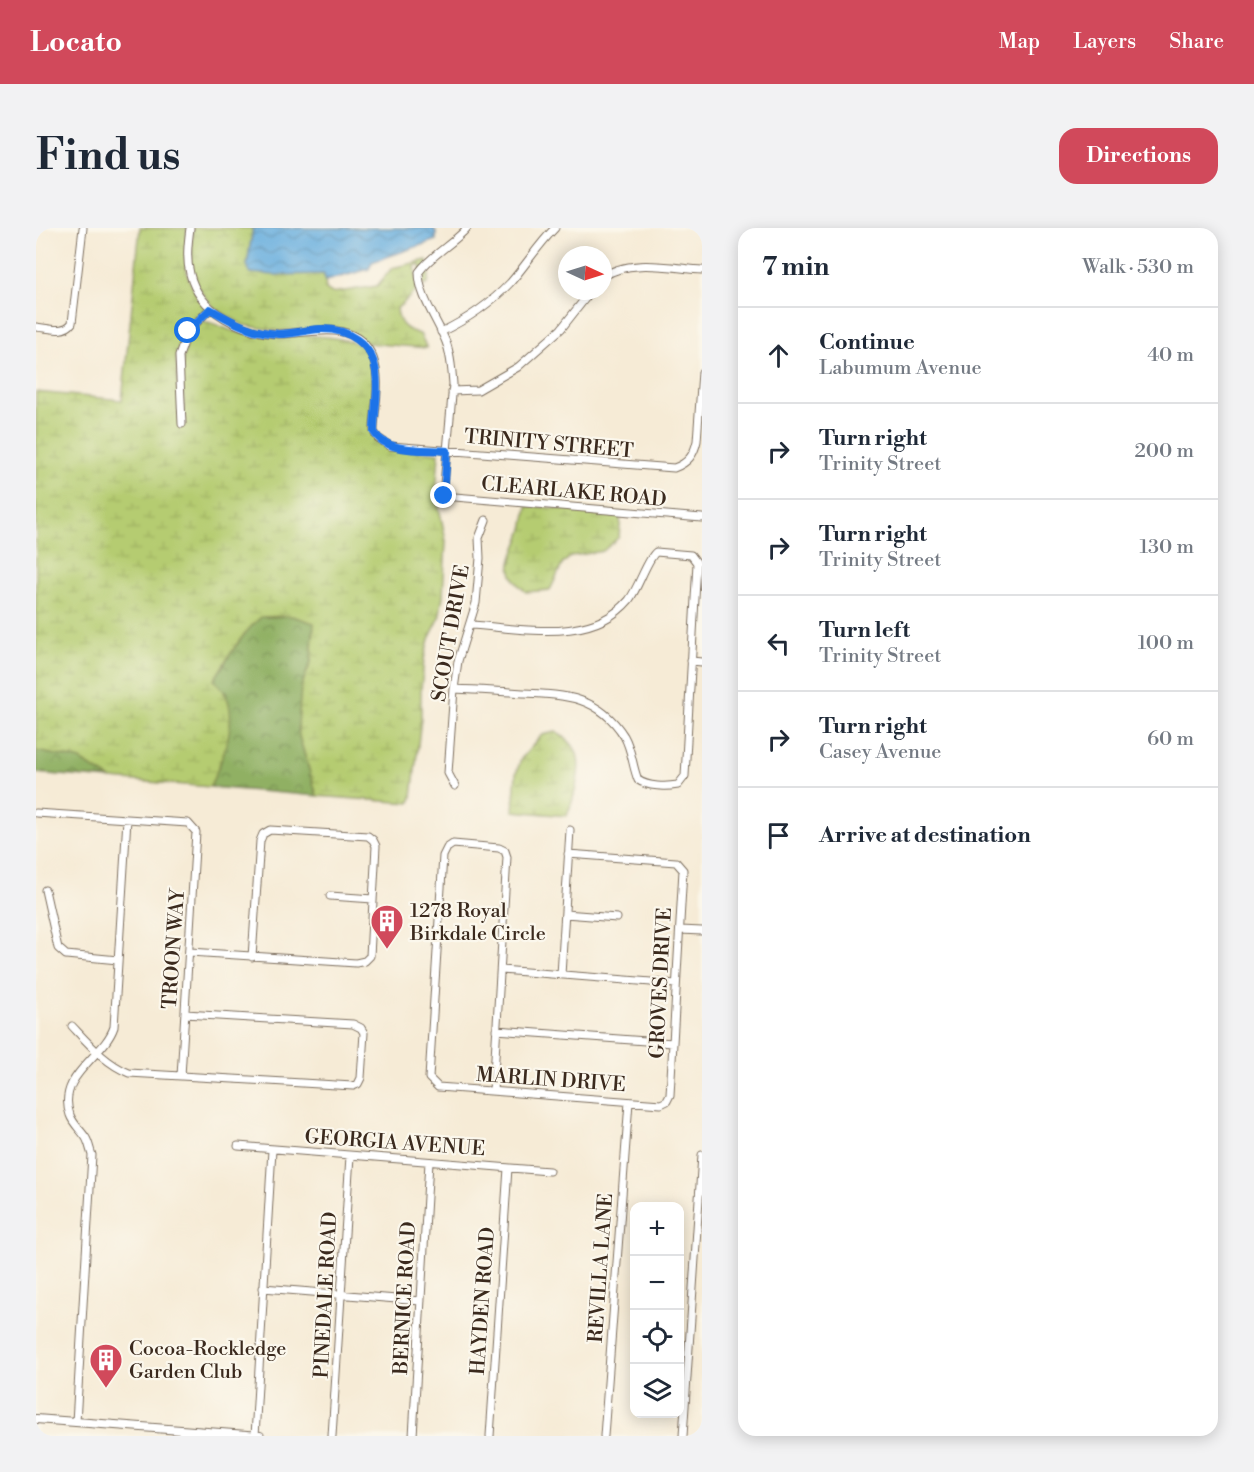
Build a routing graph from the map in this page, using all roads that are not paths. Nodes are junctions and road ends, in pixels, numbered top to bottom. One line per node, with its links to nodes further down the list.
1 (83, 228): 9 (street)
2 (190, 228): 8 (street, TRINITY STREET)
3 (467, 228): 10 (street)
4 (555, 228): 10 (street)
5 (702, 270): 6 (street)
6 (612, 271)
7 (584, 300): 12 (street)
8 (210, 309): 13 (street); 14 (street, TRINITY STREET)
9 (36, 327)
10 (441, 332): 12 (street)
11 (702, 372): 14 (street, TRINITY STREET)
12 (452, 391): 14 (street)
13 (182, 424)
14 (447, 451): 15 (street, CLEARLAKE ROAD)
15 (702, 518)
16 (486, 520): 17 (street, SCOUT DRIVE)
17 (470, 625): 18 (street); 22 (street, SCOUT DRIVE)
18 (692, 652): 19 (street); 20 (street)
19 (702, 653)
20 (692, 661): 21 (street); 22 (street)
21 (702, 662)
22 (454, 689): 23 (street, SCOUT DRIVE)
23 (455, 786)
24 (36, 813): 25 (street)
25 (127, 819): 35 (street, TROON WAY); 37 (street)
26 (570, 830): 27 (street)
27 (568, 854): 31 (street); 33 (street, GROVES DRIVE)
28 (45, 890): 37 (street)
29 (330, 896): 30 (street)
30 (372, 899): 36 (street); 36 (street)
31 (565, 914): 32 (street); 39 (street)
32 (616, 918)
33 (680, 930): 34 (street); 40 (street, GROVES DRIVE)
34 (702, 931)
35 (190, 952): 36 (street); 41 (street, TROON WAY)
36 (252, 957)
37 (118, 960): 45 (street)
38 (501, 970): 39 (street); 43 (street); 47 (street, MARLIN DRIVE)
39 (561, 975): 40 (street)
40 (676, 984): 44 (street, GROVES DRIVE)
41 (185, 1014): 46 (street, TROON WAY); 46 (street)
42 (72, 1026): 45 (street)
43 (496, 1030): 44 (street); 47 (street)
44 (673, 1043): 48 (street, GROVES DRIVE)
45 (97, 1051): 46 (street); 61 (street)
46 (181, 1076)
47 (493, 1091): 49 (street, MARLIN DRIVE)
48 (666, 1101): 49 (street, MARLIN DRIVE)
49 (629, 1102): 69 (street, REVILLA LANE)
50 (238, 1146): 51 (street, GEORGIA AVENUE)
51 (272, 1150): 52 (street, GEORGIA AVENUE); 57 (street)
52 (350, 1155): 54 (street, GEORGIA AVENUE); 58 (street, PINEDALE ROAD)
53 (702, 1155): 70 (street)
54 (429, 1162): 55 (street, GEORGIA AVENUE); 59 (street, BERNICE ROAD)
55 (508, 1168): 56 (street, GEORGIA AVENUE); 68 (street, HAYDEN ROAD)
56 (549, 1171)
57 (263, 1288): 58 (street); 64 (street)
58 (342, 1295): 59 (street); 66 (street, PINEDALE ROAD)
59 (421, 1301): 67 (street, BERNICE ROAD)
60 (36, 1419): 61 (main road)
61 (76, 1422): 62 (main road)
62 (152, 1432): 63 (main road)
63 (216, 1434): 64 (main road)
64 (255, 1436): 65 (main road)
65 (260, 1436)
66 (332, 1436)
67 (413, 1436)
68 (490, 1436)
69 (604, 1436)
70 (683, 1436)

